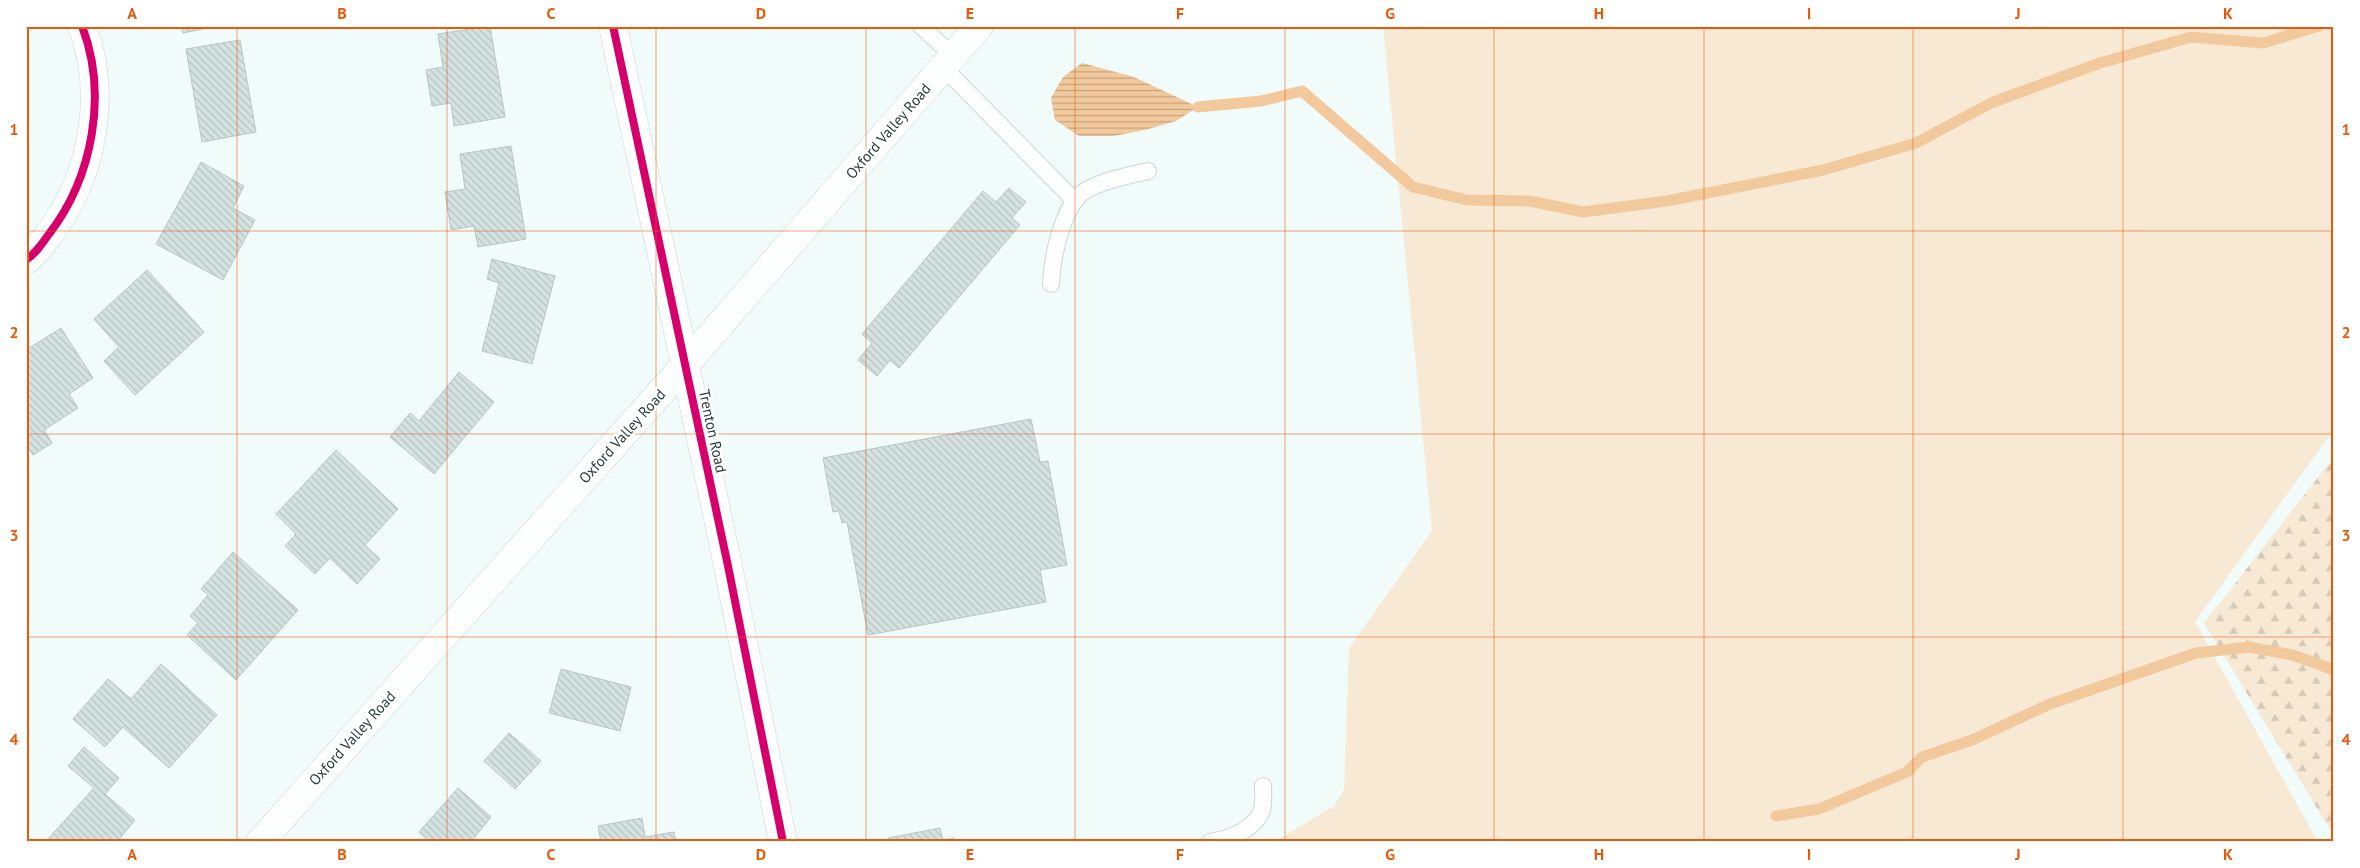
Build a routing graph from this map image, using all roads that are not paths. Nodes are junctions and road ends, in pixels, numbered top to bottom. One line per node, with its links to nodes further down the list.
1 (82, 26): 8 (main road)
2 (613, 26): 10 (main road, Trenton Road)
3 (921, 26): 5 (lane)
4 (979, 26): 5 (main road, Oxford Valley Road)
5 (948, 62): 7 (lane); 10 (main road, Oxford Valley Road)
6 (1148, 171): 7 (lane)
7 (1076, 201): 9 (lane)
8 (26, 260)
9 (1051, 284)
10 (685, 365): 12 (main road, Oxford Valley Road); 13 (main road, Trenton Road)
11 (1263, 786): 14 (lane)
12 (260, 842)
13 (783, 842)
14 (1210, 842)

